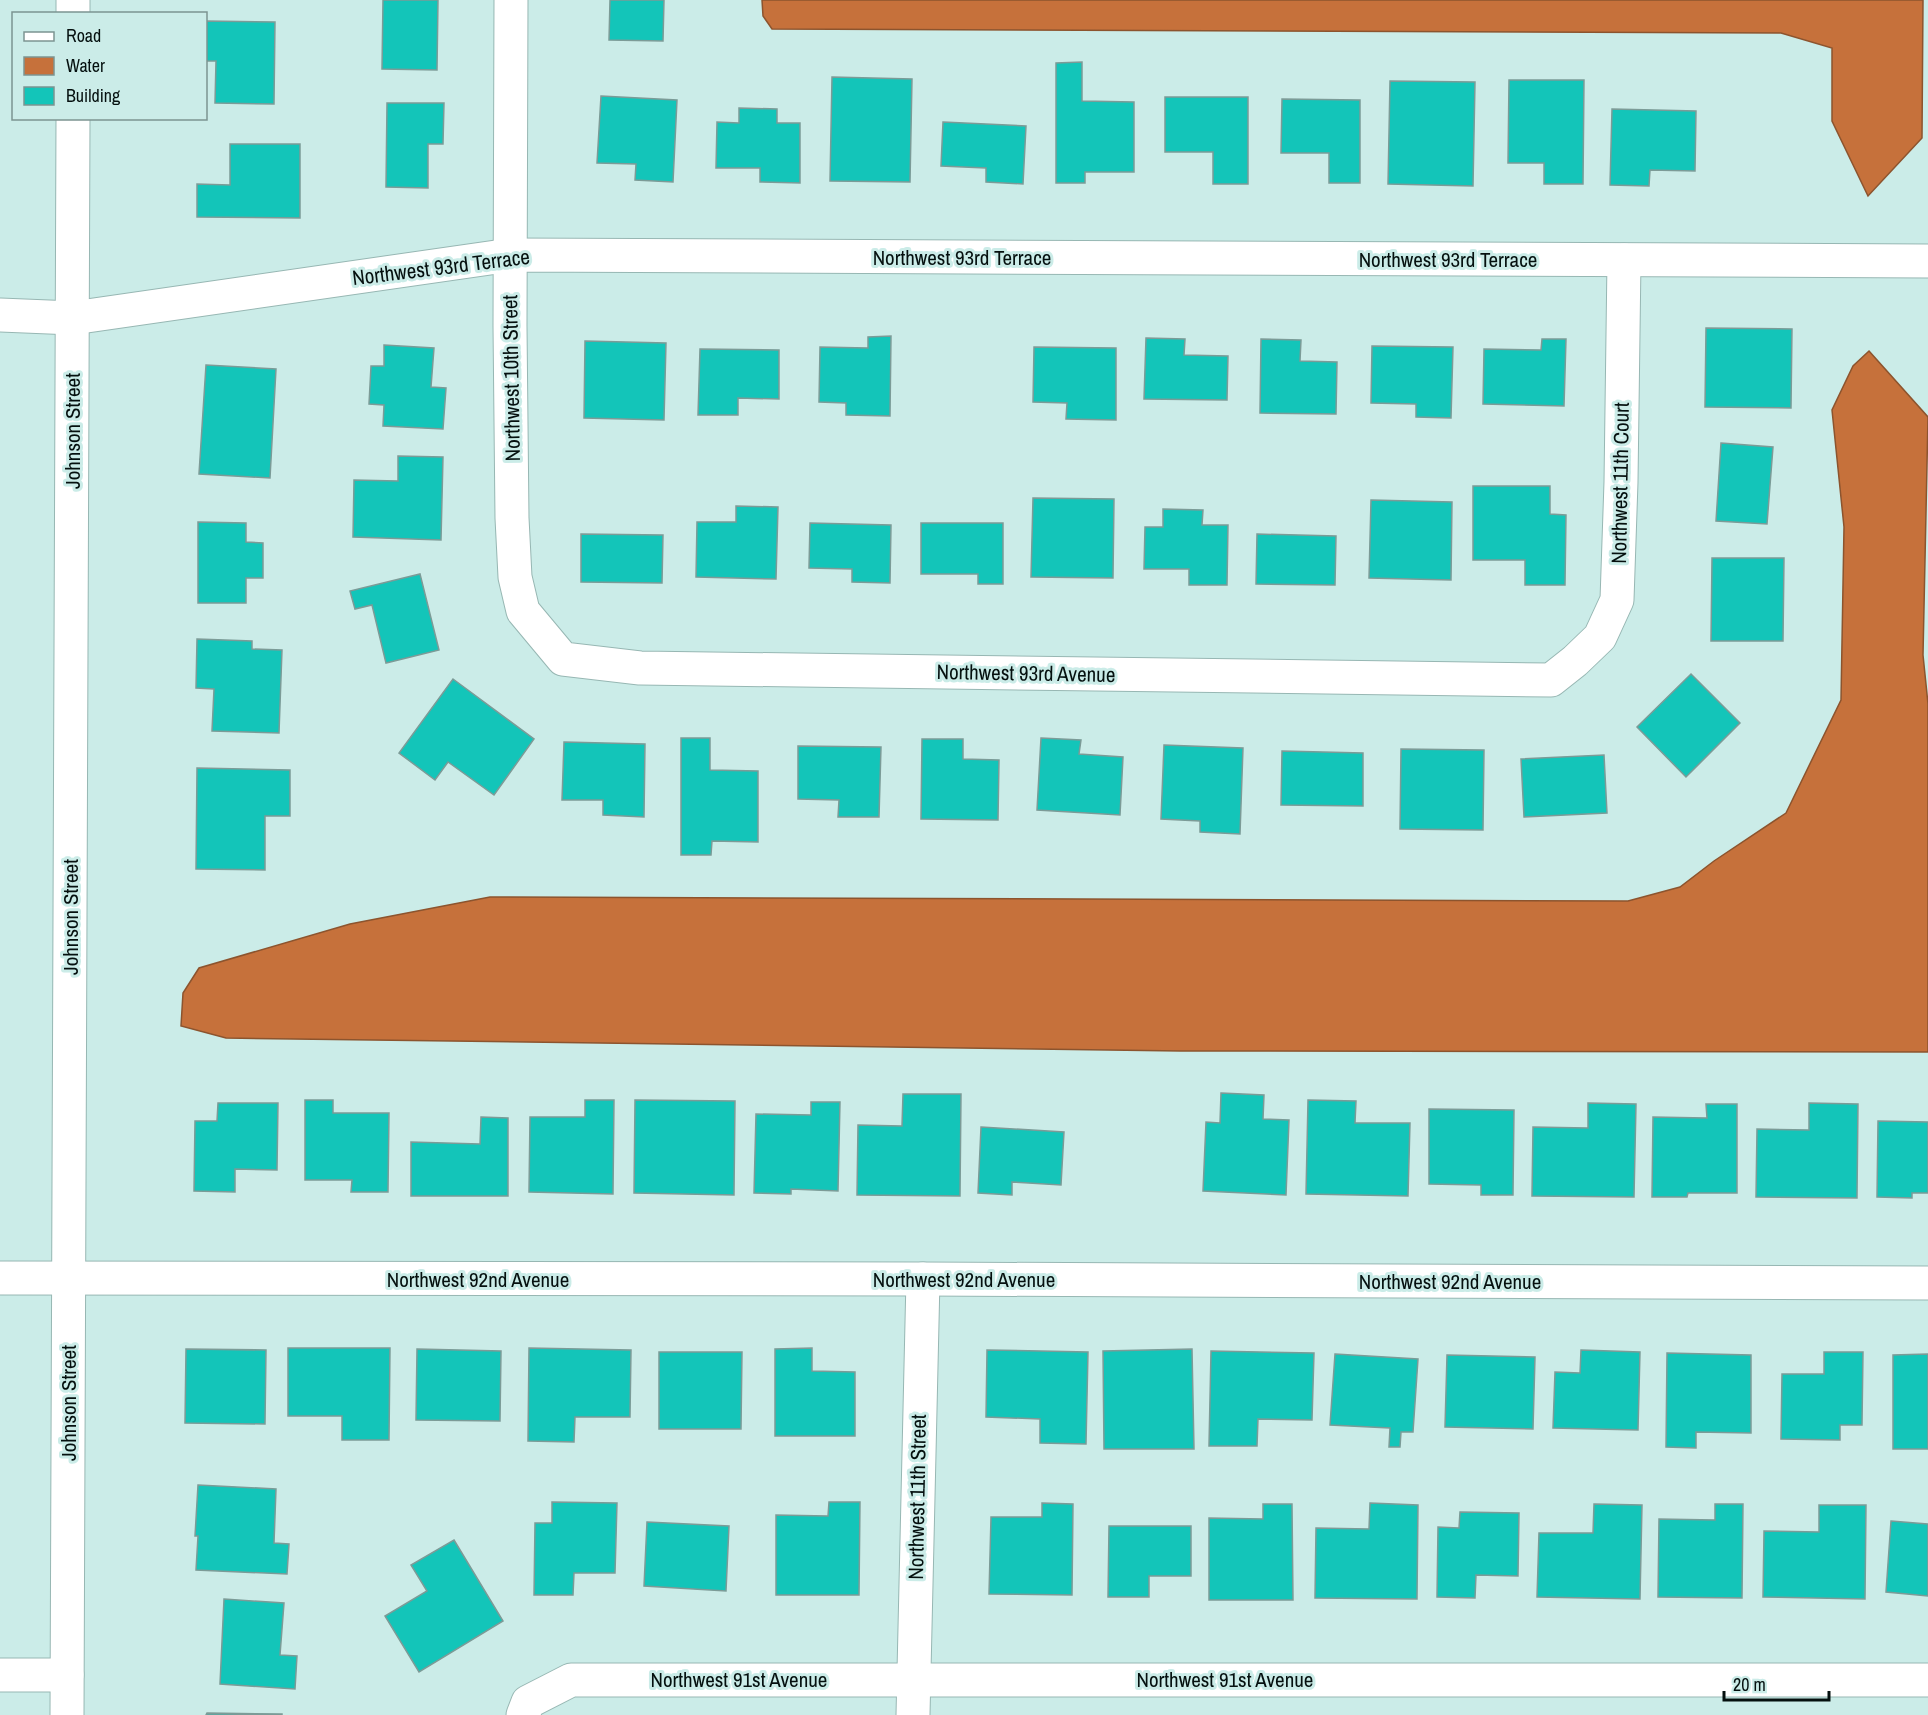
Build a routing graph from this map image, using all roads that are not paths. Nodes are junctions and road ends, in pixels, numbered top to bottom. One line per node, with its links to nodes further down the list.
1 (511, 0): 3 (street, Northwest 10th Street)
2 (73, 120): 7 (street, Johnson Street)
3 (510, 255): 4 (street, Northwest 93rd Terrace); 7 (street, Northwest 93rd Terrace); 8 (street, Northwest 10th Street)
4 (1624, 260): 5 (street, Northwest 93rd Terrace); 9 (street, Northwest 11th Court)
5 (1928, 261)
6 (0, 315): 7 (street, Northwest 93rd Terrace)
7 (72, 318): 11 (street, Johnson Street)
8 (523, 611): 9 (street, Northwest 93rd Avenue)
9 (1551, 680)
10 (0, 1278): 11 (street, Northwest 92nd Avenue)
11 (69, 1279): 12 (street, Northwest 92nd Avenue); 15 (street, Johnson Street)
12 (923, 1279): 13 (street, Northwest 92nd Avenue); 16 (street, Northwest 11th Street)
13 (1928, 1283)
14 (0, 1675): 15 (street)
15 (67, 1675): 19 (street, Johnson Street)
16 (913, 1679): 17 (street, Northwest 91st Avenue); 18 (street, Northwest 91st Avenue); 20 (street, Northwest 11th Street)
17 (1928, 1680)
18 (525, 1708)
19 (67, 1715)
20 (913, 1715)

